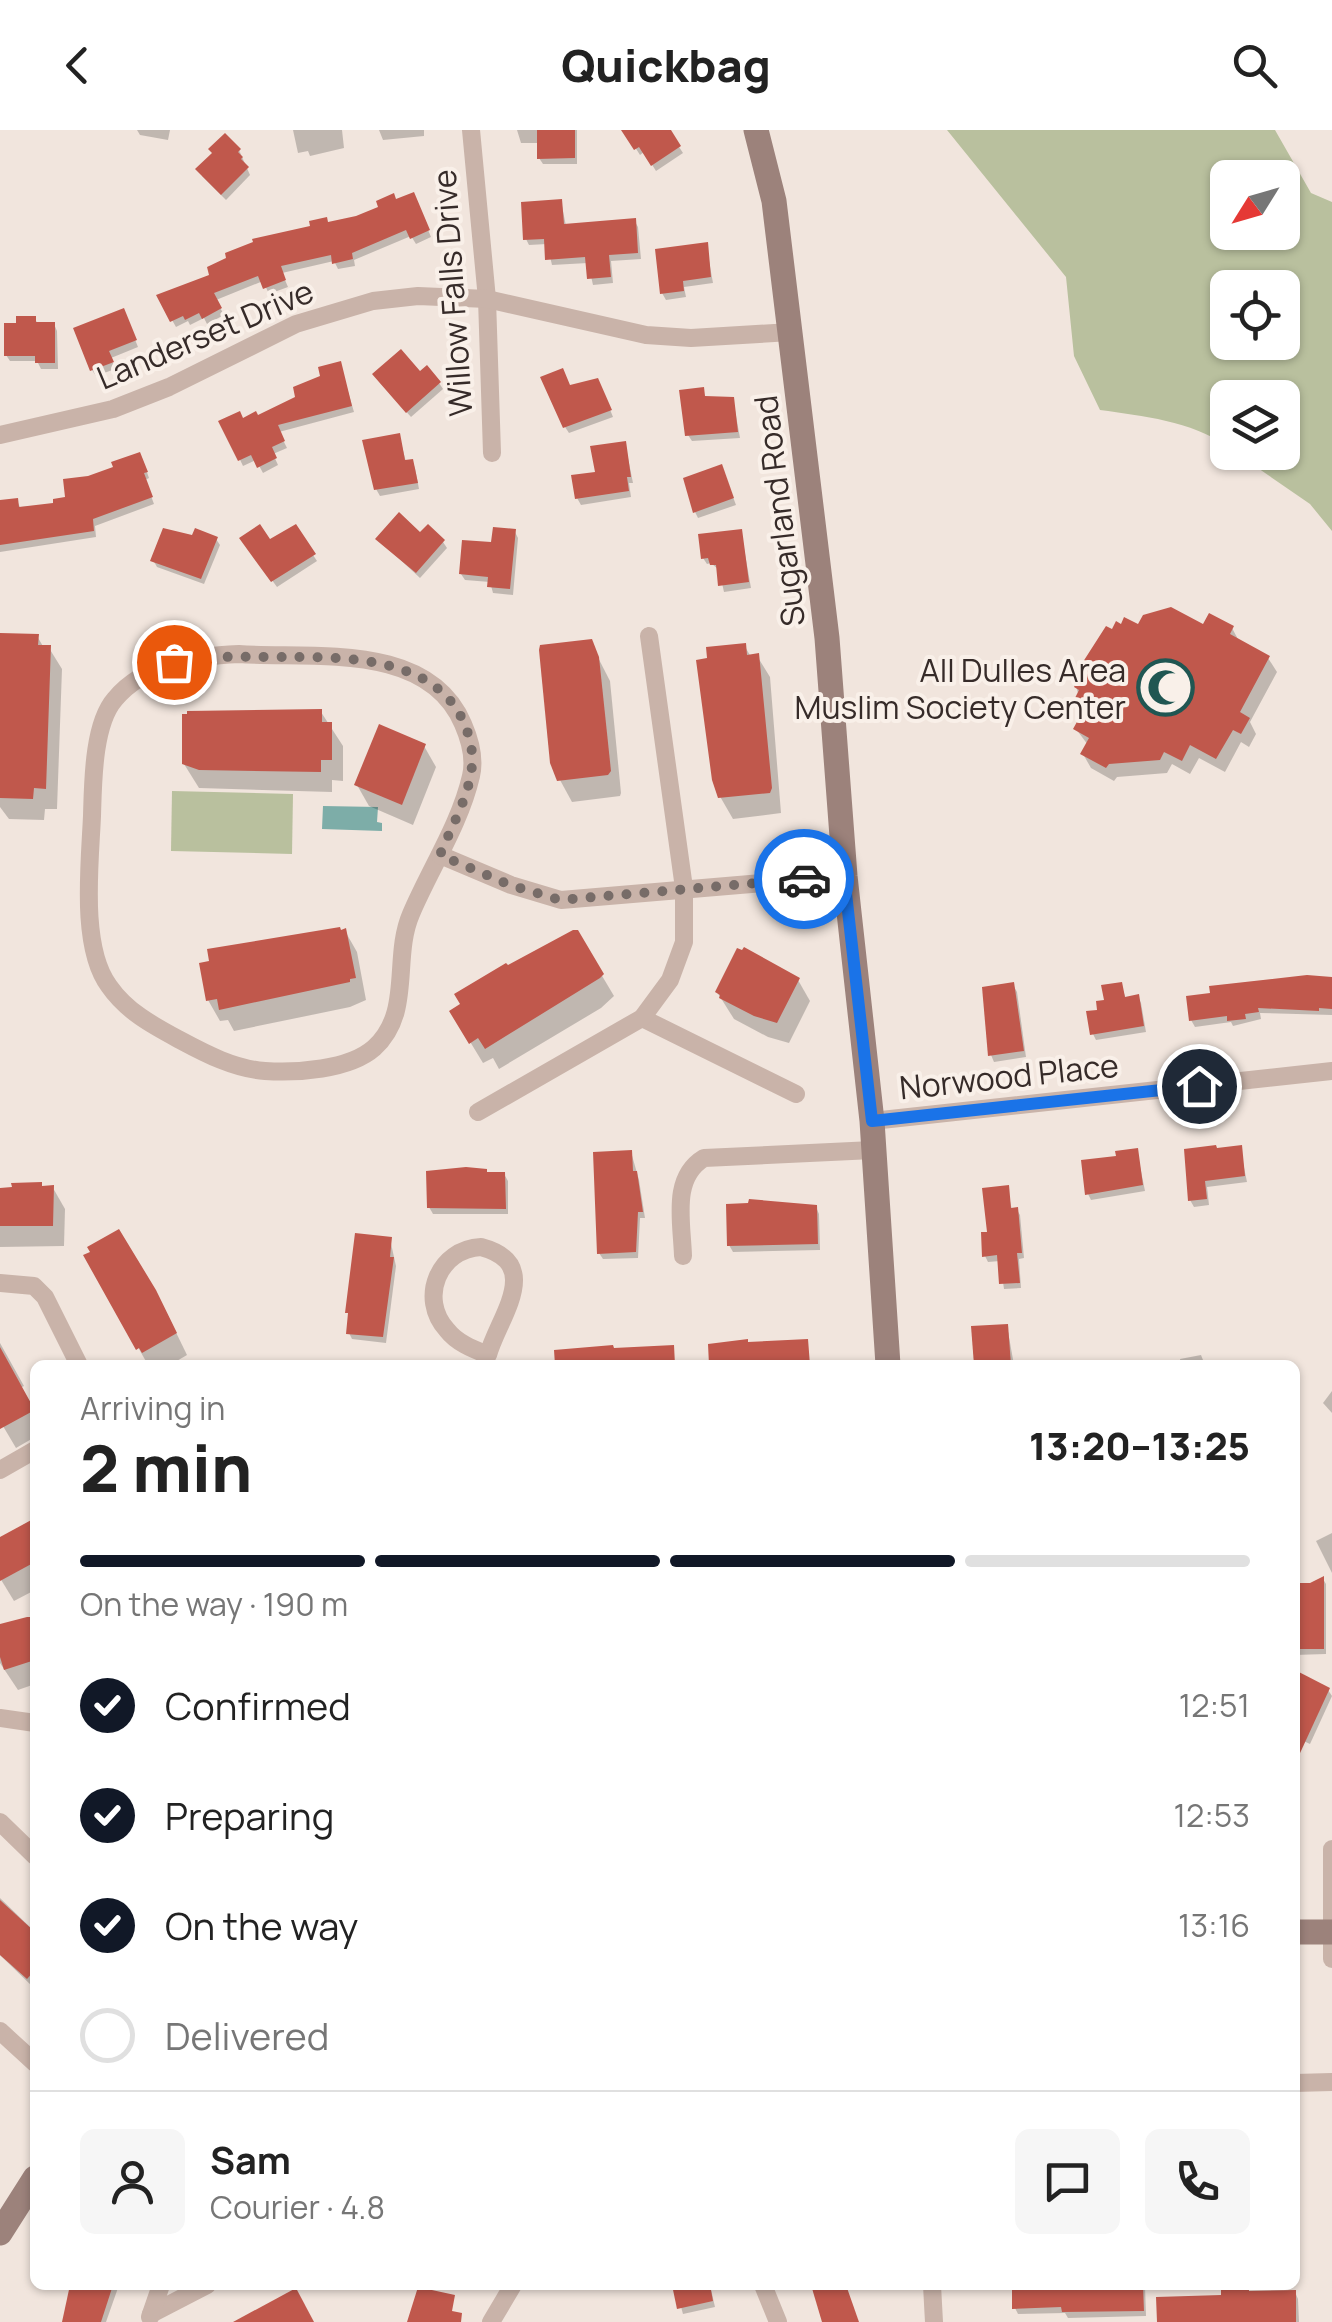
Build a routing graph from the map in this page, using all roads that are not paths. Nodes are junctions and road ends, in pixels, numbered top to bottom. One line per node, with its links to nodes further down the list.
1 (471, 130): 3 (street, Willow Falls Drive)
2 (756, 130): 4 (street, Sugarland Road)
3 (486, 299): 4 (street, Landerset Drive); 5 (street, Landerset Drive); 6 (street, Willow Falls Drive)
4 (791, 332): 9 (street, Sugarland Road)
5 (0, 435)
6 (492, 453)
7 (648, 636): 10 (street)
8 (440, 855): 8 (street); 10 (street)
9 (844, 876): 10 (street); 15 (street, Sugarland Road)
10 (684, 888): 11 (street)
11 (642, 1018): 13 (street); 14 (street)
12 (1332, 1072): 15 (street, Norwood Place)
13 (796, 1094)
14 (478, 1112)
15 (872, 1121): 16 (street, Sugarland Road)
16 (874, 1150): 17 (street); 21 (street, Sugarland Road)
17 (683, 1256)
18 (0, 1283): 19 (street)
19 (77, 1360)
20 (493, 1360): 20 (street)
21 (888, 1360)
22 (30, 1453): 23 (street)
23 (0, 1470)
24 (0, 1718): 25 (street)
25 (30, 1721)
26 (0, 1822): 28 (street)
27 (1332, 1850): 30 (street)
28 (30, 1851)
29 (1300, 1932): 30 (street)
30 (1332, 1932): 31 (street)
31 (1332, 1959)
32 (0, 2031): 33 (street)
33 (30, 2058)
34 (1332, 2082): 35 (street)
35 (1300, 2084)
36 (30, 2186): 37 (street)
37 (0, 2233)
38 (159, 2290): 43 (street)
39 (198, 2290): 43 (street)
40 (510, 2290): 44 (street)
41 (765, 2290): 45 (street)
42 (932, 2290): 46 (street)
43 (150, 2318)
44 (491, 2322)
45 (778, 2322)
46 (934, 2322)

